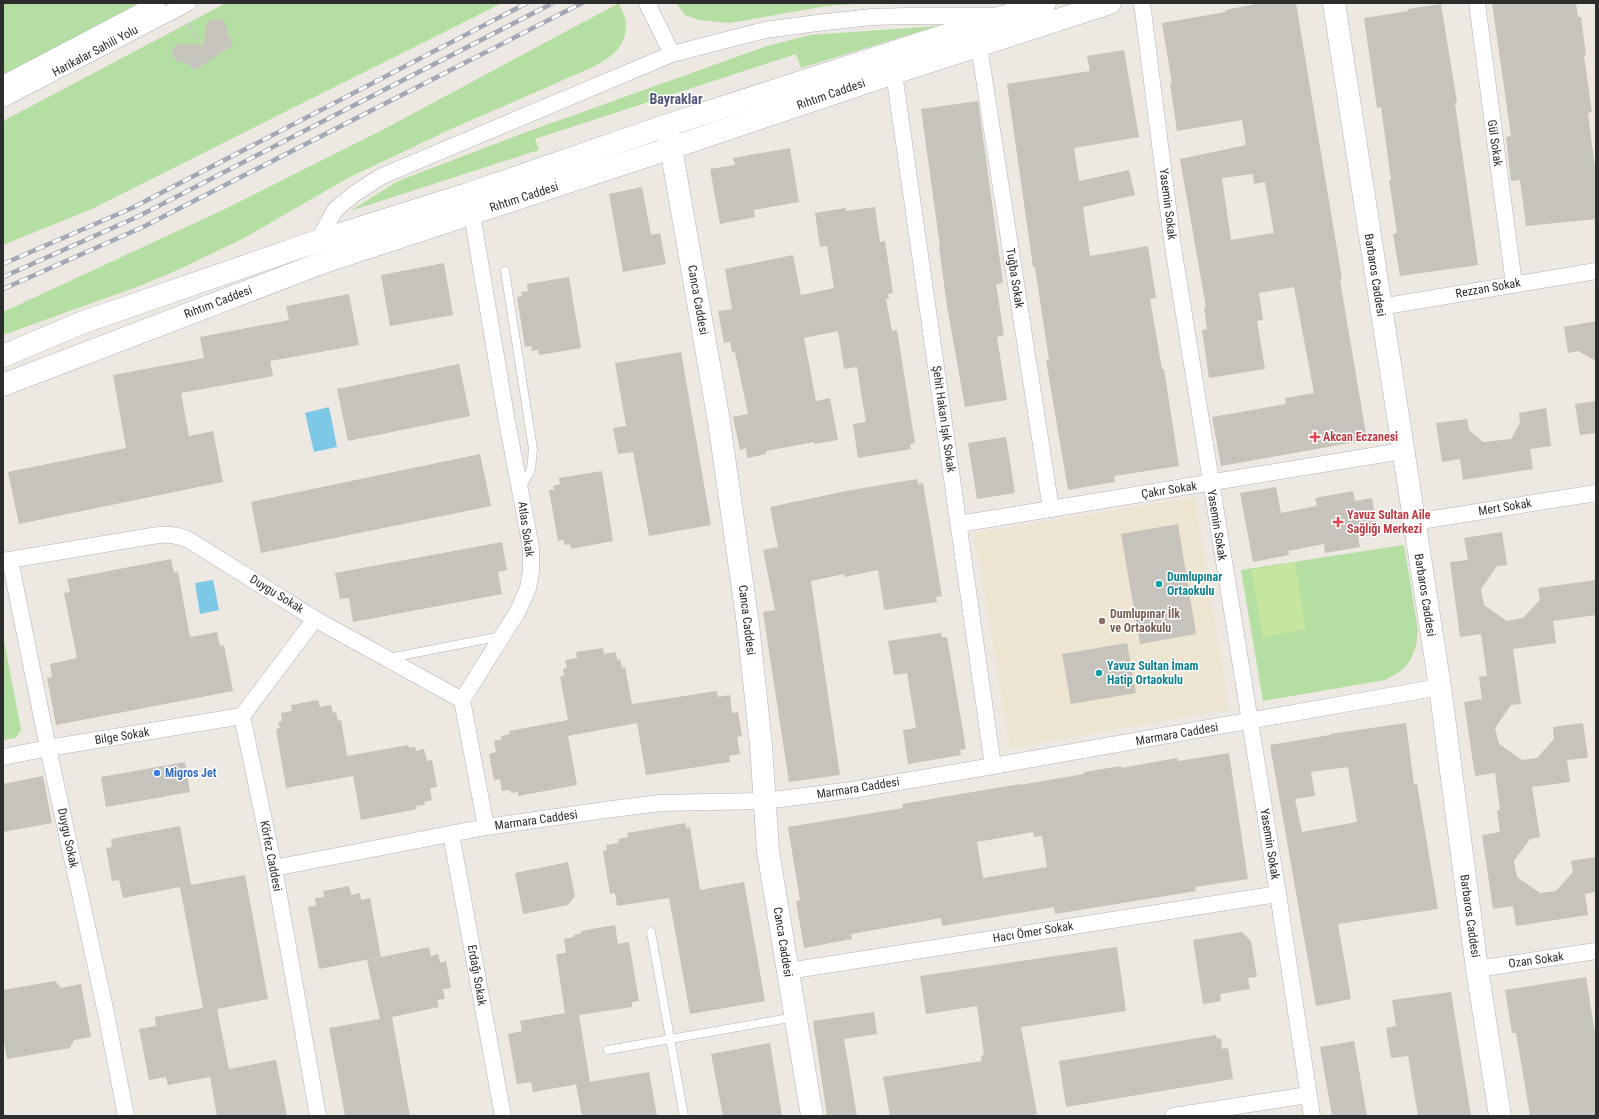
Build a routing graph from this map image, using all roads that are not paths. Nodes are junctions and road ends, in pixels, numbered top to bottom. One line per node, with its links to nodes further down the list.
1 (157, 3): 13 (street, Harikalar Sahili Yolu)
2 (188, 3): 14 (street, Harikalar Sahili Yolu)
3 (647, 3): 11 (street)
4 (1110, 3): 8 (main road, Rıhtım Caddesi)
5 (1142, 3): 27 (street, Yasemin Sokak)
6 (1334, 3): 23 (main road, Barbaros Caddesi)
7 (1476, 3): 22 (street, Gül Sokak)
8 (1048, 13): 9 (main road, Rıhtım Caddesi); 10 (main road, Rıhtım Caddesi)
9 (1000, 17): 11 (street, Rıhtım Caddesi); 15 (main road, Rıhtım Caddesi)
10 (979, 46): 12 (main road, Rıhtım Caddesi); 30 (street, Tuğba Sokak)
11 (672, 54): 18 (street, Rıhtım Caddesi)
12 (894, 73): 16 (main road, Rıhtım Caddesi); 32 (street, Şehit Hakan Işık Sokak)
13 (3, 84)
14 (3, 99)
15 (665, 126): 16 (main road, Canca Caddesi); 17 (main road, Rıhtım Caddesi)
16 (671, 148): 17 (main road, Rıhtım Caddesi); 44 (main road, Canca Caddesi)
17 (470, 204): 18 (main road, Rıhtım Caddesi); 19 (main road, Rıhtım Caddesi); 28 (street, Atlas Sokak)
18 (318, 241): 19 (main road); 24 (main road, Rıhtım Caddesi)
19 (324, 262): 25 (main road, Rıhtım Caddesi)
20 (505, 271): 28 (lane)
21 (1596, 271): 22 (street, Rezzan Sokak)
22 (1514, 284): 23 (street, Rezzan Sokak)
23 (1380, 307): 26 (main road, Barbaros Caddesi)
24 (3, 356)
25 (3, 385)
26 (1402, 451): 27 (street, Çakır Sokak); 31 (main road, Barbaros Caddesi)
27 (1210, 483): 30 (street, Çakır Sokak); 40 (street, Yasemin Sokak)
28 (520, 491): 35 (street, Atlas Sokak)
29 (1596, 493): 31 (street, Mert Sokak)
30 (1051, 509): 32 (street, Çakır Sokak)
31 (1414, 522): 37 (main road, Barbaros Caddesi)
32 (959, 524): 43 (street, Şehit Hakan Işık Sokak)
33 (7, 561): 34 (street, Duygu Sokak); 41 (street, Duygu Sokak)
34 (315, 619): 36 (street, Duygu Sokak); 39 (street)
35 (502, 636): 36 (lane); 38 (street, Atlas Sokak)
36 (387, 658): 38 (street, Duygu Sokak)
37 (1440, 687): 40 (street, Marmara Caddesi); 51 (main road, Barbaros Caddesi)
38 (462, 700): 45 (street)
39 (242, 716): 41 (street, Bilge Sokak); 47 (street, Körfez Caddesi)
40 (1250, 721): 43 (street, Marmara Caddesi); 48 (street, Yasemin Sokak)
41 (48, 748): 42 (street, Bilge Sokak); 57 (street, Duygu Sokak)
42 (3, 757)
43 (994, 766): 44 (street, Marmara Caddesi)
44 (764, 801): 45 (street, Marmara Caddesi); 52 (main road, Canca Caddesi)
45 (486, 827): 46 (street, Marmara Caddesi)
46 (451, 834): 47 (street, Marmara Caddesi); 59 (street, Erdağı Sokak)
47 (274, 868): 58 (street, Körfez Caddesi)
48 (1278, 894): 52 (street, Hacı Ömer Sokak); 56 (street, Yasemin Sokak)
49 (651, 932): 54 (lane)
50 (1596, 951): 51 (street, Ozan Sokak)
51 (1477, 969): 64 (main road, Barbaros Caddesi)
52 (788, 971): 53 (main road, Canca Caddesi)
53 (796, 1017): 54 (lane); 61 (main road, Canca Caddesi)
54 (670, 1039): 55 (lane); 60 (lane)
55 (608, 1050)
56 (1308, 1095): 62 (street); 63 (street, Yasemin Sokak)
57 (126, 1116)
58 (318, 1116)
59 (503, 1116)
60 (684, 1116)
61 (812, 1116)
62 (1173, 1116)
63 (1312, 1116)
64 (1500, 1116)

